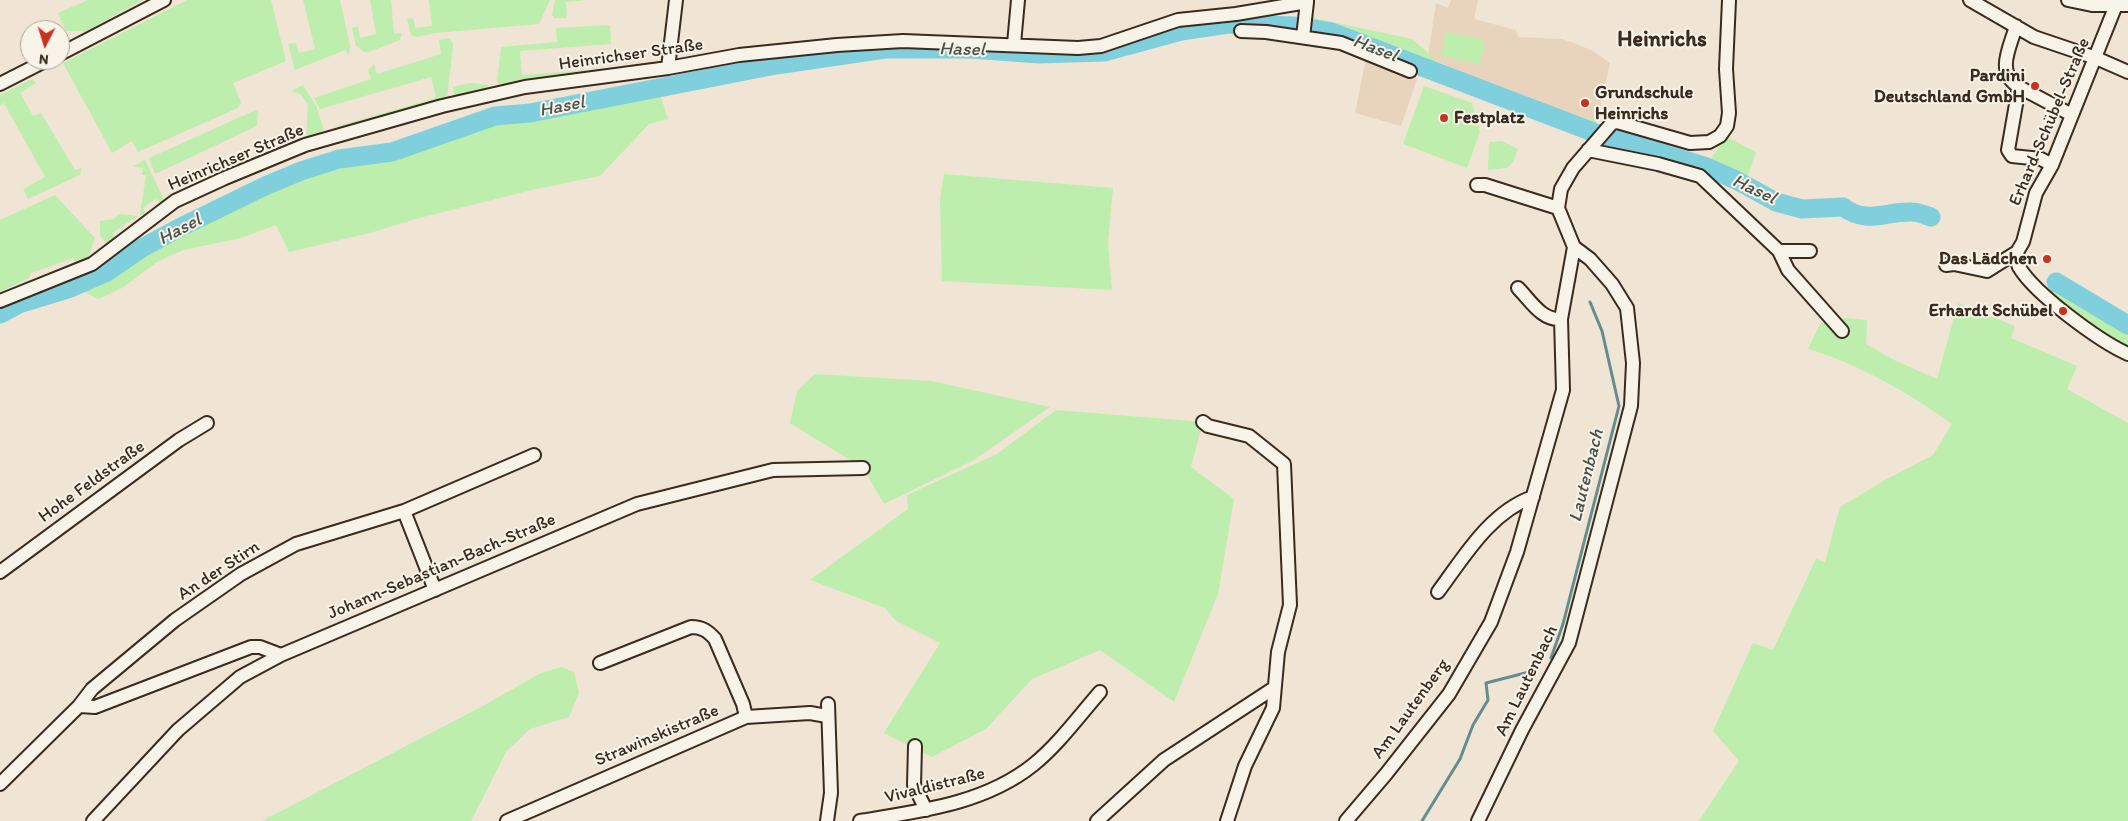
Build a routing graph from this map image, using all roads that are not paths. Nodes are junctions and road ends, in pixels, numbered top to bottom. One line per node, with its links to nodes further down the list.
1 (164, 0): 13 (street)
2 (676, 0): 15 (street)
3 (1018, 0): 12 (street)
4 (1729, 0): 22 (street)
5 (1970, 0): 9 (street)
6 (2068, 0): 8 (street)
7 (1307, 1): 11 (street, Heinrichser Straße); 12 (street, Heinrichser Straße)
8 (2122, 5): 14 (street, Erhard-Schübel-Straße)
9 (2016, 26): 14 (street); 20 (street)
10 (1241, 30): 11 (street)
11 (1303, 37): 17 (street)
12 (1014, 44): 15 (street, Heinrichser Straße)
13 (70, 49)
14 (2096, 58): 18 (street); 21 (street, Erhard-Schübel-Straße)
15 (668, 68): 32 (street, Heinrichser Straße)
16 (27, 70): 19 (street)
17 (1410, 71)
18 (2128, 72)
19 (0, 84)
20 (2018, 87): 21 (street); 23 (street)
21 (2072, 115): 23 (street, Erhard-Schübel-Straße)
22 (1591, 147): 25 (street); 27 (street)
23 (2052, 164): 29 (street, Erhard-Schübel-Straße)
24 (1477, 185): 25 (street)
25 (1558, 208): 26 (street)
26 (1574, 247): 33 (street, Am Lautenberg); 63 (street, Am Lautenbach)
27 (1780, 251): 28 (street); 34 (street)
28 (1810, 251)
29 (2017, 252): 30 (street); 35 (street)
30 (1946, 265)
31 (1518, 288): 33 (street)
32 (0, 300)
33 (1561, 319): 42 (street, Am Lautenberg)
34 (1842, 331)
35 (2114, 348): 36 (street); 37 (street)
36 (2128, 354)
37 (2128, 360)
38 (1203, 422): 49 (street)
39 (207, 423): 44 (street, Hohe Feldstraße)
40 (534, 455): 43 (street, An der Stirn)
41 (863, 468): 45 (street, Johann-Sebastian-Bach-Straße)
42 (1533, 497): 46 (street); 62 (street, Am Lautenberg)
43 (404, 511): 45 (street); 51 (street, An der Stirn)
44 (0, 572)
45 (434, 590): 47 (street, Johann-Sebastian-Bach-Straße)
46 (1438, 592)
47 (281, 655): 51 (street); 56 (street, Johann-Sebastian-Bach-Straße)
48 (600, 663): 52 (street)
49 (1274, 688): 60 (street); 61 (street)
50 (1100, 692): 55 (street, Vivaldistraße)
51 (79, 706): 54 (street, An der Stirn)
52 (746, 717): 57 (street, Strawinskistraße); 58 (street, Strawinskistraße)
53 (915, 746): 55 (street)
54 (0, 784)
55 (926, 810): 59 (street, Vivaldistraße)
56 (93, 821)
57 (506, 821)
58 (827, 821)
59 (860, 821)
60 (1097, 821)
61 (1227, 821)
62 (1346, 821)
63 (1478, 821)

